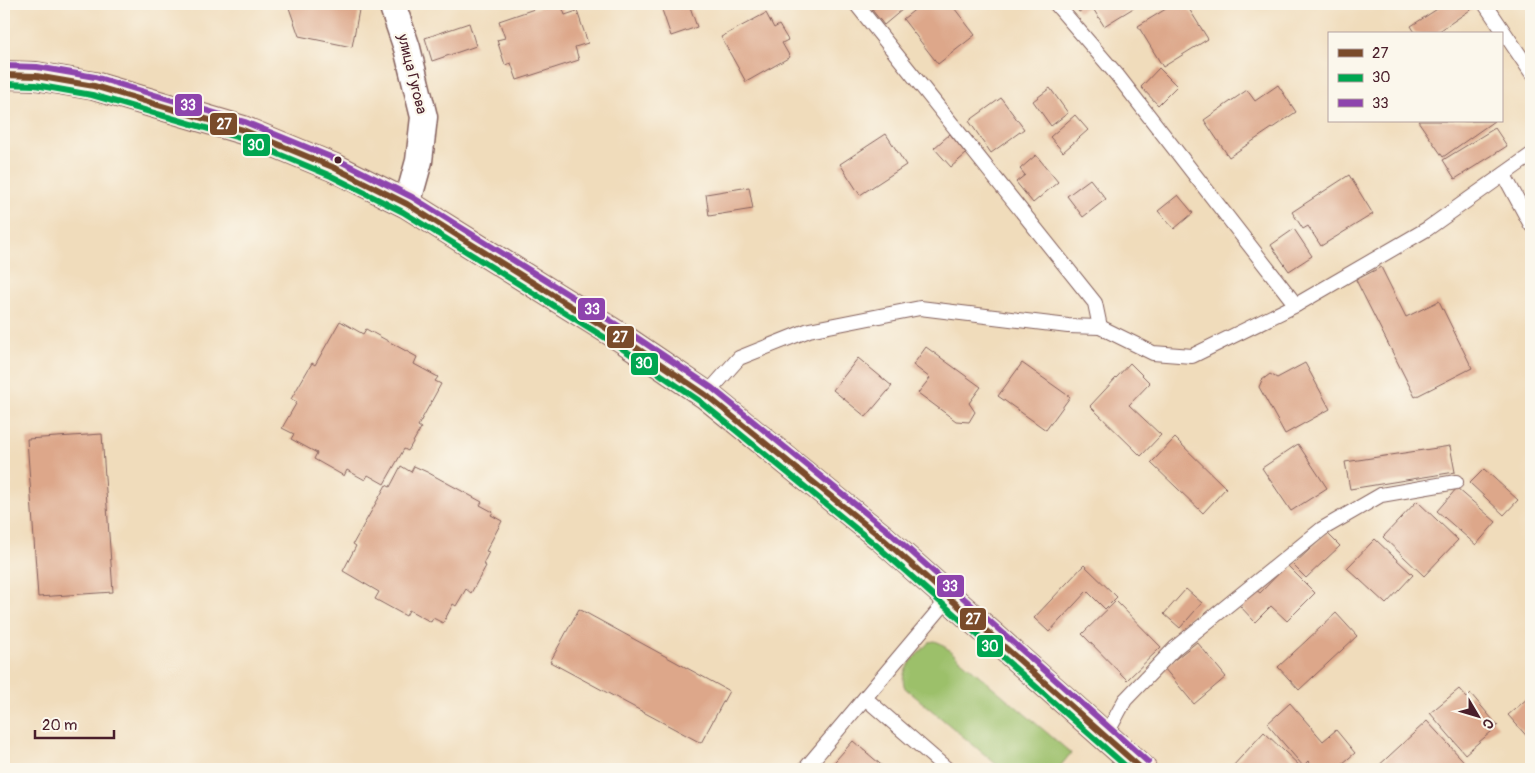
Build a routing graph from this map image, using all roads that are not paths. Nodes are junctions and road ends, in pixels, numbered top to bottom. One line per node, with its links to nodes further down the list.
1 (392, 4): 9 (street, улица Гугова)
2 (856, 4): 12 (lane)
3 (1056, 4): 11 (lane)
4 (1485, 4): 5 (lane)
5 (1531, 72)
6 (4, 75): 9 (main road)
7 (1531, 155): 8 (lane)
8 (1504, 175): 10 (lane); 11 (lane)
9 (407, 204): 13 (main road)
10 (1531, 224)
11 (1296, 305): 12 (lane)
12 (1100, 327): 13 (lane)
13 (706, 395): 15 (main road)
14 (1456, 482): 17 (lane)
15 (949, 598): 16 (lane); 17 (main road)
16 (865, 698): 18 (lane); 19 (lane)
17 (1105, 737): 20 (main road)
18 (805, 769)
19 (947, 769)
20 (1142, 769)

